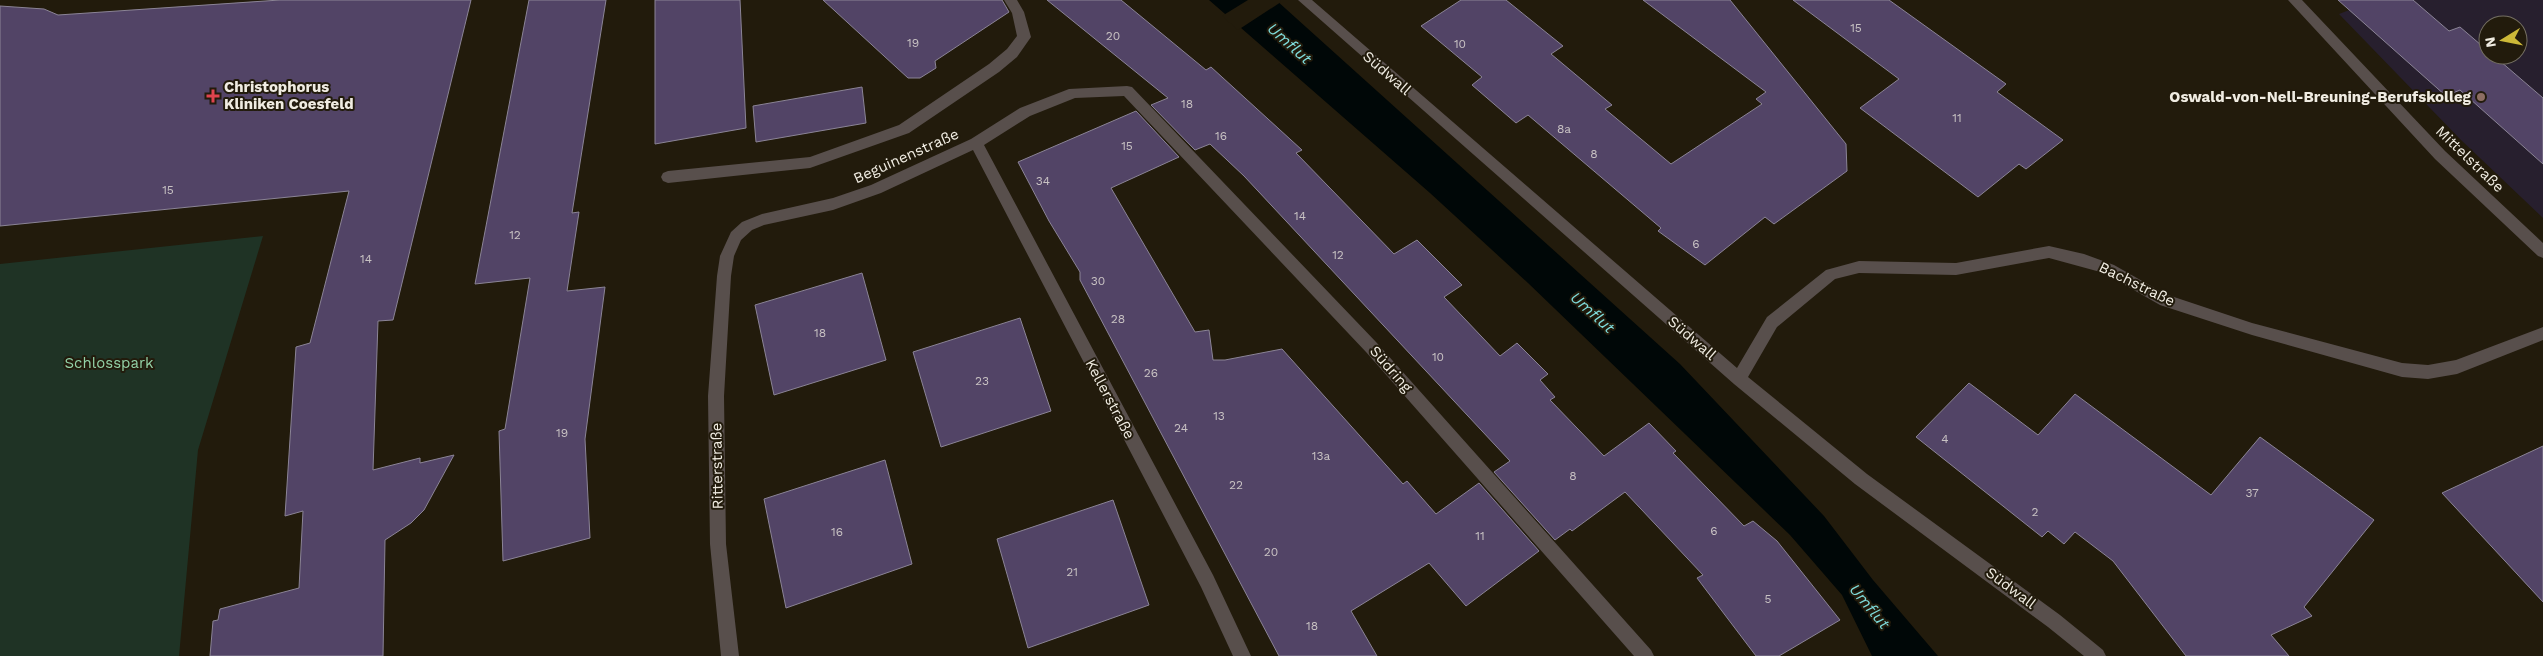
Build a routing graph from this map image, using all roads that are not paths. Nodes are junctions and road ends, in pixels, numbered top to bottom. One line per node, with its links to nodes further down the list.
1 (1010, 0): 6 (street, Beguinenstraße)
2 (1304, 0): 10 (street, Südwall)
3 (2294, 0): 7 (street, Mittelstraße)
4 (1127, 91): 5 (street, Beguinenstraße); 13 (street, Südring)
5 (976, 143): 8 (street, Beguinenstraße); 12 (street, Kellerstraße)
6 (668, 177)
7 (2543, 252)
8 (724, 276): 11 (street, Ritterstraße)
9 (2543, 333): 10 (street, Bachstraße)
10 (1739, 379): 14 (street, Südwall)
11 (730, 656)
12 (1242, 656)
13 (1645, 656)
14 (2097, 656)

